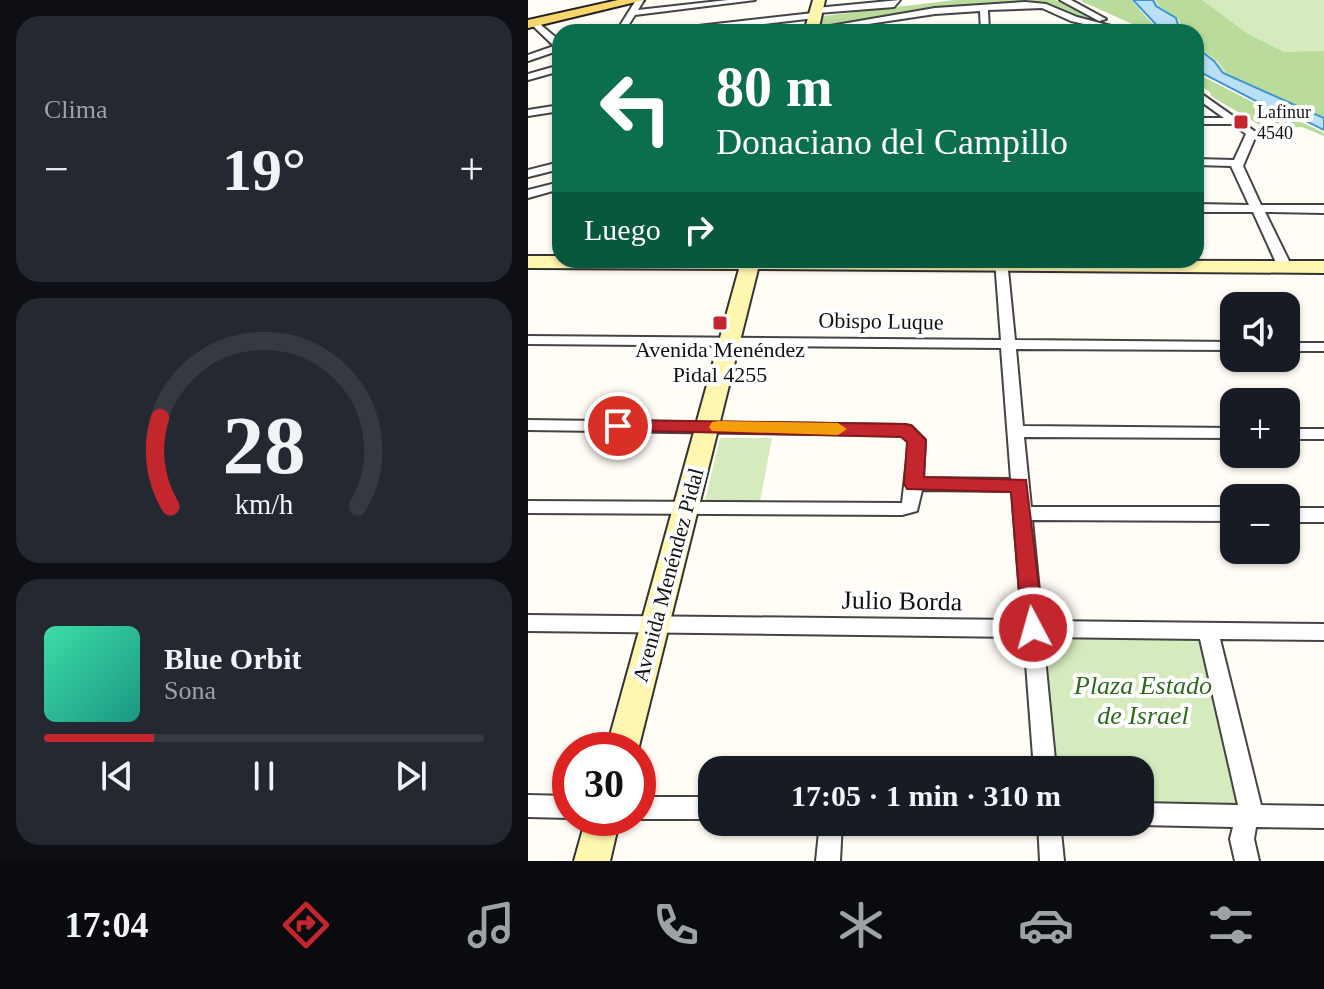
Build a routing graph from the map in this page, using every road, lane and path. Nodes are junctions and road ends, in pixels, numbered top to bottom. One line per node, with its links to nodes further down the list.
1 (753, 0): 5 (street); 9 (street)
2 (1066, 0): 18 (street)
3 (896, 2): 7 (street)
4 (637, 4): 5 (street); 10 (main road); 11 (street)
5 (694, 4): 12 (street)
6 (984, 7): 8 (street); 14 (street); 15 (street)
7 (817, 8): 9 (street)
8 (1057, 12): 16 (street); 17 (street)
9 (745, 23): 13 (street)
10 (532, 24): 19 (street)
11 (625, 24)
12 (681, 24)
13 (736, 24)
14 (852, 24)
15 (985, 24)
16 (1056, 24)
17 (1096, 24)
18 (1113, 24)
19 (552, 40)
20 (552, 49): 21 (street)
21 (528, 58)
22 (552, 70): 23 (street)
23 (528, 77)
24 (1204, 99): 28 (street)
25 (552, 109): 26 (street)
26 (528, 113)
27 (1204, 121): 28 (street)
28 (1236, 121): 30 (street)
29 (1204, 162): 30 (street)
30 (1237, 163): 36 (street)
31 (552, 167): 32 (street)
32 (528, 174)
33 (552, 187): 34 (street)
34 (528, 194)
35 (1204, 208): 36 (street)
36 (1256, 209): 37 (street); 41 (street)
37 (1324, 209)
38 (528, 262): 39 (main road)
39 (552, 262)
40 (1204, 266): 41 (main road)
41 (1285, 267): 42 (main road)
42 (1324, 267)
43 (748, 268): 46 (main road, Avenida Menéndez Pidal)
44 (1002, 268): 47 (street)
45 (528, 340): 46 (street, Obispo Luque)
46 (729, 342): 47 (street, Obispo Luque); 52 (main road, Avenida Menéndez Pidal)
47 (1008, 344): 48 (street, Obispo Luque); 53 (street)
48 (1220, 346)
49 (1300, 347): 50 (street)
50 (1324, 347)
51 (528, 425): 52 (street)
52 (707, 427): 57 (street); 60 (main road, Avenida Menéndez Pidal)
53 (1016, 431): 54 (street); 58 (street)
54 (1220, 433)
55 (1300, 434): 56 (street)
56 (1324, 434)
57 (914, 484): 58 (street); 60 (street)
58 (1020, 485): 61 (street)
59 (528, 507): 60 (street)
60 (684, 508): 66 (main road, Avenida Menéndez Pidal)
61 (1022, 513): 62 (street); 67 (street)
62 (1220, 514)
63 (1300, 515): 64 (street)
64 (1324, 515)
65 (528, 623): 66 (street, Julio Borda)
66 (656, 625): 67 (street, Julio Borda); 70 (main road, Avenida Menéndez Pidal)
67 (1033, 628): 68 (street, Julio Borda); 71 (street)
68 (1208, 631): 69 (street, Julio Borda); 77 (street)
69 (1324, 632)
70 (627, 732)
71 (1044, 756)
72 (528, 806): 73 (street)
73 (552, 807)
74 (656, 808): 75 (street)
75 (698, 808)
76 (1154, 814): 77 (street)
77 (1246, 816): 78 (street); 85 (street)
78 (1324, 817)
79 (598, 836): 82 (main road)
80 (830, 836): 83 (street)
81 (1050, 836): 84 (street)
82 (592, 861)
83 (828, 861)
84 (1052, 861)
85 (1247, 861)

